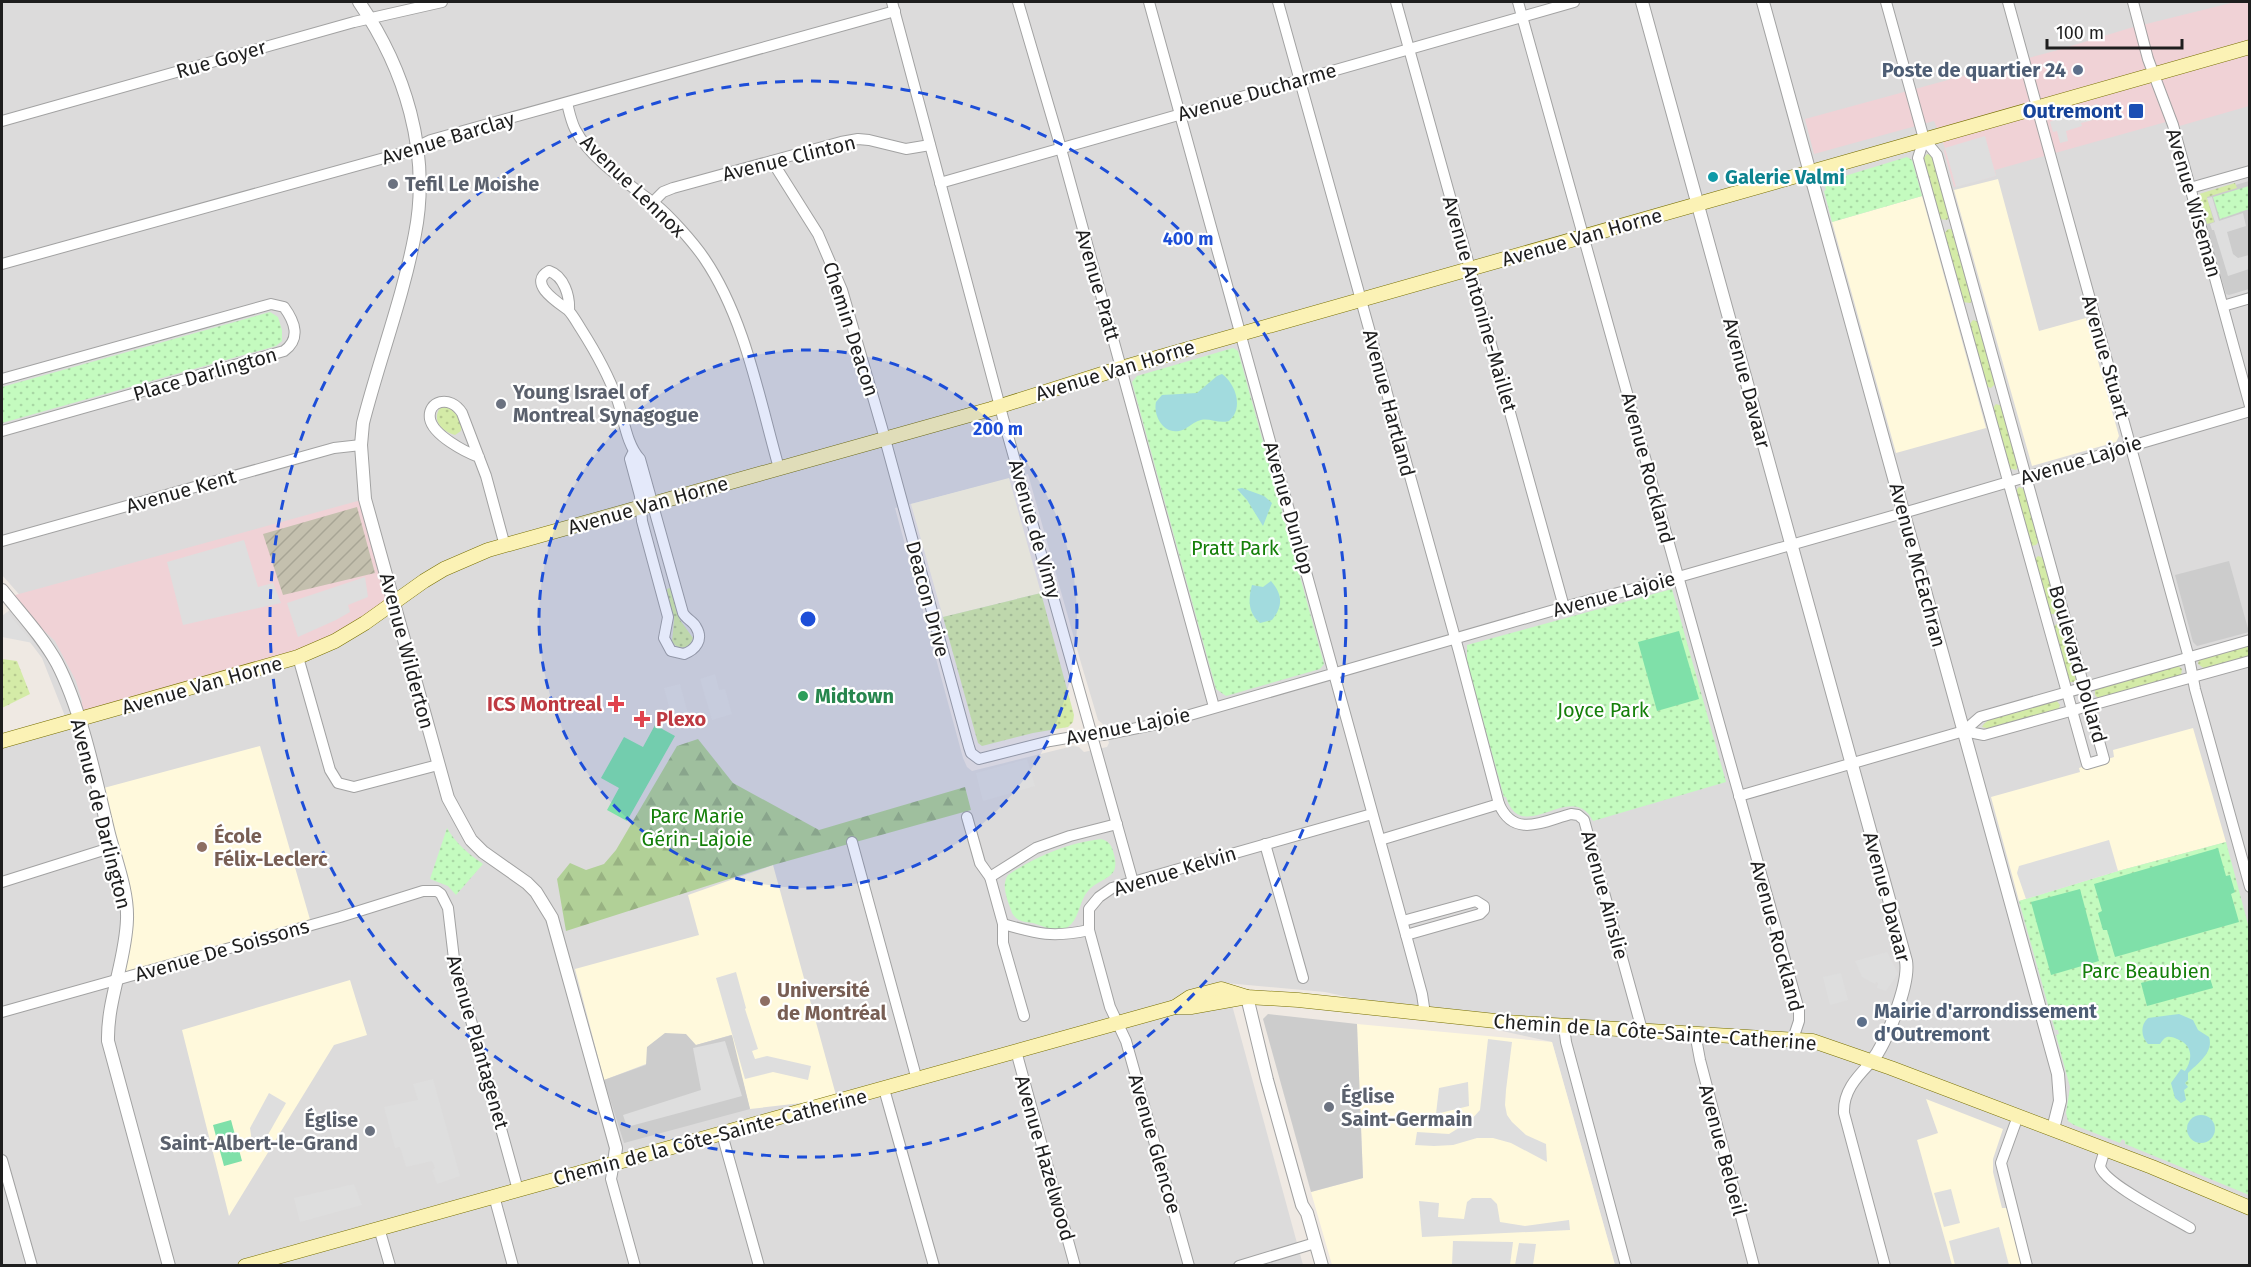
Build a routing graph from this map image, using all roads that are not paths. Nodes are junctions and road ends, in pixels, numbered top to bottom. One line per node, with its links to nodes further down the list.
1 (359, 2): 16 (street, Avenue Wilderton)
2 (442, 2): 16 (street, Rue Goyer)
3 (1018, 2): 28 (street, Avenue Pratt)
4 (1149, 2): 23 (street, Avenue Dunlop)
5 (1278, 2): 20 (street, Avenue Hartland)
6 (1396, 2): 18 (street, Avenue Antonine-Maillet)
7 (1518, 2): 15 (street, Avenue Rockland)
8 (1574, 2): 15 (street, Avenue Ducharme)
9 (1641, 2): 35 (street, Avenue Davaar)
10 (1763, 2): 31 (street, Avenue McEachran)
11 (1886, 2): 25 (street)
12 (2008, 2): 22 (street, Avenue Stuart)
13 (2133, 2): 19 (street, Avenue Wiseman)
14 (893, 6): 21 (street, Avenue Barclay); 26 (street, Avenue de Vimy)
15 (1523, 16): 18 (street, Avenue Ducharme); 36 (street, Avenue Rockland)
16 (371, 19): 24 (street, Rue Goyer); 27 (street, Avenue Wilderton)
17 (2250, 47): 19 (main road, Avenue Van Horne)
18 (1408, 48): 20 (street, Avenue Ducharme); 38 (street, Avenue Antonine-Maillet)
19 (2154, 74): 22 (main road, Avenue Van Horne); 33 (street, Avenue Wiseman)
20 (1300, 80): 23 (street, Avenue Ducharme); 40 (street, Avenue Hartland)
21 (567, 103): 27 (street, Avenue Barclay); 34 (street, Avenue Lennox)
22 (2037, 107): 25 (main road, Avenue Van Horne); 52 (street, Avenue Stuart)
23 (1181, 113): 28 (street, Avenue Ducharme); 43 (street, Avenue Dunlop)
24 (2, 121)
25 (1924, 139): 31 (main road, Avenue Van Horne); 55 (street, Boulevard Dollard); 56 (street, Boulevard Dollard)
26 (930, 145): 29 (street, Avenue Clinton); 32 (street, Avenue de Vimy)
27 (417, 146): 37 (street, Avenue Barclay); 51 (street, Avenue Wilderton)
28 (1060, 147): 32 (street, Avenue Ducharme); 44 (street, Avenue Pratt)
29 (772, 160): 34 (street, Avenue Clinton); 50 (street, Chemin Deacon)
30 (2250, 171): 33 (street)
31 (1810, 172): 35 (main road, Avenue Van Horne); 58 (street, Avenue McEachran)
32 (940, 183): 46 (street, Avenue de Vimy)
33 (2190, 188): 41 (street, Avenue Wiseman)
34 (653, 202): 54 (street, Avenue Lennox)
35 (1697, 204): 36 (main road, Avenue Van Horne); 60 (street, Avenue Davaar)
36 (1584, 236): 38 (main road, Avenue Van Horne); 62 (street, Avenue Rockland)
37 (2, 264)
38 (1471, 268): 40 (main road, Avenue Van Horne); 65 (street, Avenue Antonine-Maillet)
39 (2250, 298): 41 (street)
40 (1361, 300): 43 (main road, Avenue Van Horne); 66 (street, Avenue Hartland)
41 (2223, 306): 47 (street, Avenue Wiseman)
42 (569, 311): 57 (street)
43 (1240, 334): 44 (main road, Avenue Van Horne); 71 (street, Avenue Dunlop)
44 (1120, 368): 46 (main road, Avenue Van Horne); 76 (street, Avenue Pratt)
45 (2, 379): 49 (street, Place Darlington)
46 (1000, 406): 50 (main road, Avenue Van Horne); 80 (street, Avenue de Vimy)
47 (2250, 406)
48 (2250, 411): 52 (street, Avenue Lajoie)
49 (2, 431)
50 (885, 439): 54 (main road, Avenue Van Horne); 82 (street, Deacon Drive)
51 (361, 445): 59 (street, Avenue Kent); 64 (street, Avenue Wilderton)
52 (2130, 446): 55 (street, Avenue Lajoie); 69 (street, Avenue Stuart)
53 (479, 457): 53 (street); 61 (street)
54 (779, 468): 57 (main road, Avenue Van Horne)
55 (2026, 477): 56 (street, Avenue Lajoie); 73 (street, Boulevard Dollard)
56 (2008, 482): 58 (street, Avenue Lajoie); 74 (street, Boulevard Dollard)
57 (648, 506): 57 (street); 61 (main road, Avenue Van Horne)
58 (1904, 513): 60 (street, Avenue Lajoie); 79 (street, Avenue McEachran)
59 (2, 541)
60 (1791, 545): 62 (street, Avenue Lajoie); 83 (street, Avenue Davaar)
61 (505, 546): 64 (main road, Avenue Van Horne)
62 (1678, 577): 65 (street, Avenue Lajoie); 85 (street, Avenue Rockland)
63 (2, 590): 78 (street, Avenue de Darlington)
64 (393, 604): 68 (main road, Avenue Van Horne); 84 (street, Avenue Wilderton)
65 (1564, 607): 66 (street, Avenue Lajoie)
66 (1455, 639): 71 (street, Avenue Lajoie); 86 (street, Avenue Hartland)
67 (2250, 640): 69 (street)
68 (298, 657): 78 (main road, Avenue Van Horne); 84 (street)
69 (2189, 658): 72 (street, Avenue Stuart); 73 (street)
70 (2250, 661): 72 (street)
71 (1334, 674): 76 (street, Avenue Lajoie); 87 (street, Avenue Dunlop)
72 (2193, 675): 75 (street); 97 (street, Avenue Stuart)
73 (2084, 687): 74 (street); 75 (street, Boulevard Dollard)
74 (2066, 693): 77 (street, Boulevard Dollard); 79 (street)
75 (2089, 705): 77 (street); 77 (street, Boulevard Dollard)
76 (1214, 707): 80 (street, Avenue Lajoie)
77 (2071, 710): 79 (street)
78 (78, 720): 81 (main road, Avenue Van Horne); 93 (street, Avenue de Darlington)
79 (1964, 731): 83 (street); 119 (street, Avenue McEachran)
80 (1091, 735): 82 (street, Avenue Lajoie); 89 (street, Avenue de Vimy)
81 (2, 741)
82 (975, 757)
83 (1851, 764): 85 (street); 115 (street, Avenue Davaar)
84 (438, 765): 123 (street, Avenue Wilderton)
85 (1739, 796): 113 (street, Avenue Rockland)
86 (1499, 804): 90 (street); 111 (street, Avenue Ainslie)
87 (1372, 814): 90 (street, Avenue Dunlop); 92 (street, Avenue Kelvin)
88 (967, 817): 94 (street)
89 (1117, 824): 94 (street); 96 (street, Avenue de Vimy)
90 (1380, 840): 99 (street, Avenue Dunlop)
91 (852, 842): 116 (street)
92 (1265, 844): 96 (street, Avenue Kelvin); 103 (street)
93 (113, 847): 95 (street); 104 (street, Avenue de Darlington)
94 (990, 876): 100 (street)
95 (2, 882)
96 (1133, 882): 101 (street, Avenue Kelvin)
97 (2250, 887)
98 (442, 895): 104 (street, Avenue De Soissons); 124 (street, Avenue Plantagenet)
99 (1403, 921): 102 (street, Avenue Dunlop); 102 (street)
100 (1003, 924): 101 (street); 108 (street)
101 (1089, 930): 109 (street)
102 (1406, 935): 107 (street, Avenue Dunlop)
103 (1303, 978)
104 (118, 979): 106 (street, Avenue De Soissons); 132 (street, Avenue de Darlington)
105 (1247, 997): 107 (main road, Chemin de la Côte-Sainte-Catherine); 109 (main road, Chemin de la Côte-Sainte-Catherine); 129 (street)
106 (2, 1012)
107 (1425, 1014): 110 (main road, Chemin de la Côte-Sainte-Catherine)
108 (1024, 1016)
109 (1117, 1023): 114 (main road, Chemin de la Côte-Sainte-Catherine); 140 (street, Avenue Glencoe)
110 (1564, 1026): 111 (main road, Chemin de la Côte-Sainte-Catherine); 144 (street)
111 (1642, 1030): 112 (main road, Chemin de la Côte-Sainte-Catherine)
112 (1695, 1033): 113 (main road, Chemin de la Côte-Sainte-Catherine); 145 (street, Avenue Beloeil)
113 (1793, 1039): 115 (main road, Chemin de la Côte-Sainte-Catherine)
114 (1016, 1051): 116 (main road, Chemin de la Côte-Sainte-Catherine); 139 (street, Avenue Hazelwood)
115 (1872, 1061): 118 (main road, Chemin de la Côte-Sainte-Catherine); 146 (street)
116 (917, 1080): 117 (main road, Chemin de la Côte-Sainte-Catherine)
117 (884, 1089): 120 (main road, Chemin de la Côte-Sainte-Catherine); 138 (street)
118 (2018, 1116): 119 (main road, Chemin de la Côte-Sainte-Catherine); 147 (street)
119 (2053, 1129): 121 (main road, Chemin de la Côte-Sainte-Catherine)
120 (722, 1134): 123 (main road, Chemin de la Côte-Sainte-Catherine); 137 (street)
121 (2105, 1149): 126 (main road, Chemin de la Côte-Sainte-Catherine); 128 (street)
122 (2, 1160): 131 (street)
123 (614, 1163): 124 (main road, Chemin de la Côte-Sainte-Catherine); 136 (street, Avenue Wilderton)
124 (518, 1190): 125 (main road, Chemin de la Côte-Sainte-Catherine)
125 (494, 1196): 127 (main road, Chemin de la Côte-Sainte-Catherine); 135 (street)
126 (2250, 1208)
127 (379, 1228): 130 (main road, Chemin de la Côte-Sainte-Catherine); 134 (street)
128 (2190, 1228)
129 (1312, 1244): 141 (street); 142 (street); 143 (street)
130 (274, 1262): 133 (main road, Chemin de la Côte-Sainte-Catherine)
131 (32, 1266)
132 (169, 1266)
133 (244, 1266)
134 (390, 1266)
135 (513, 1266)
136 (635, 1266)
137 (759, 1266)
138 (934, 1266)
139 (1075, 1266)
140 (1189, 1266)
141 (1239, 1266)
142 (1315, 1266)
143 (1322, 1266)
144 (1626, 1266)
145 (1754, 1266)
146 (1885, 1266)
147 (2027, 1266)

